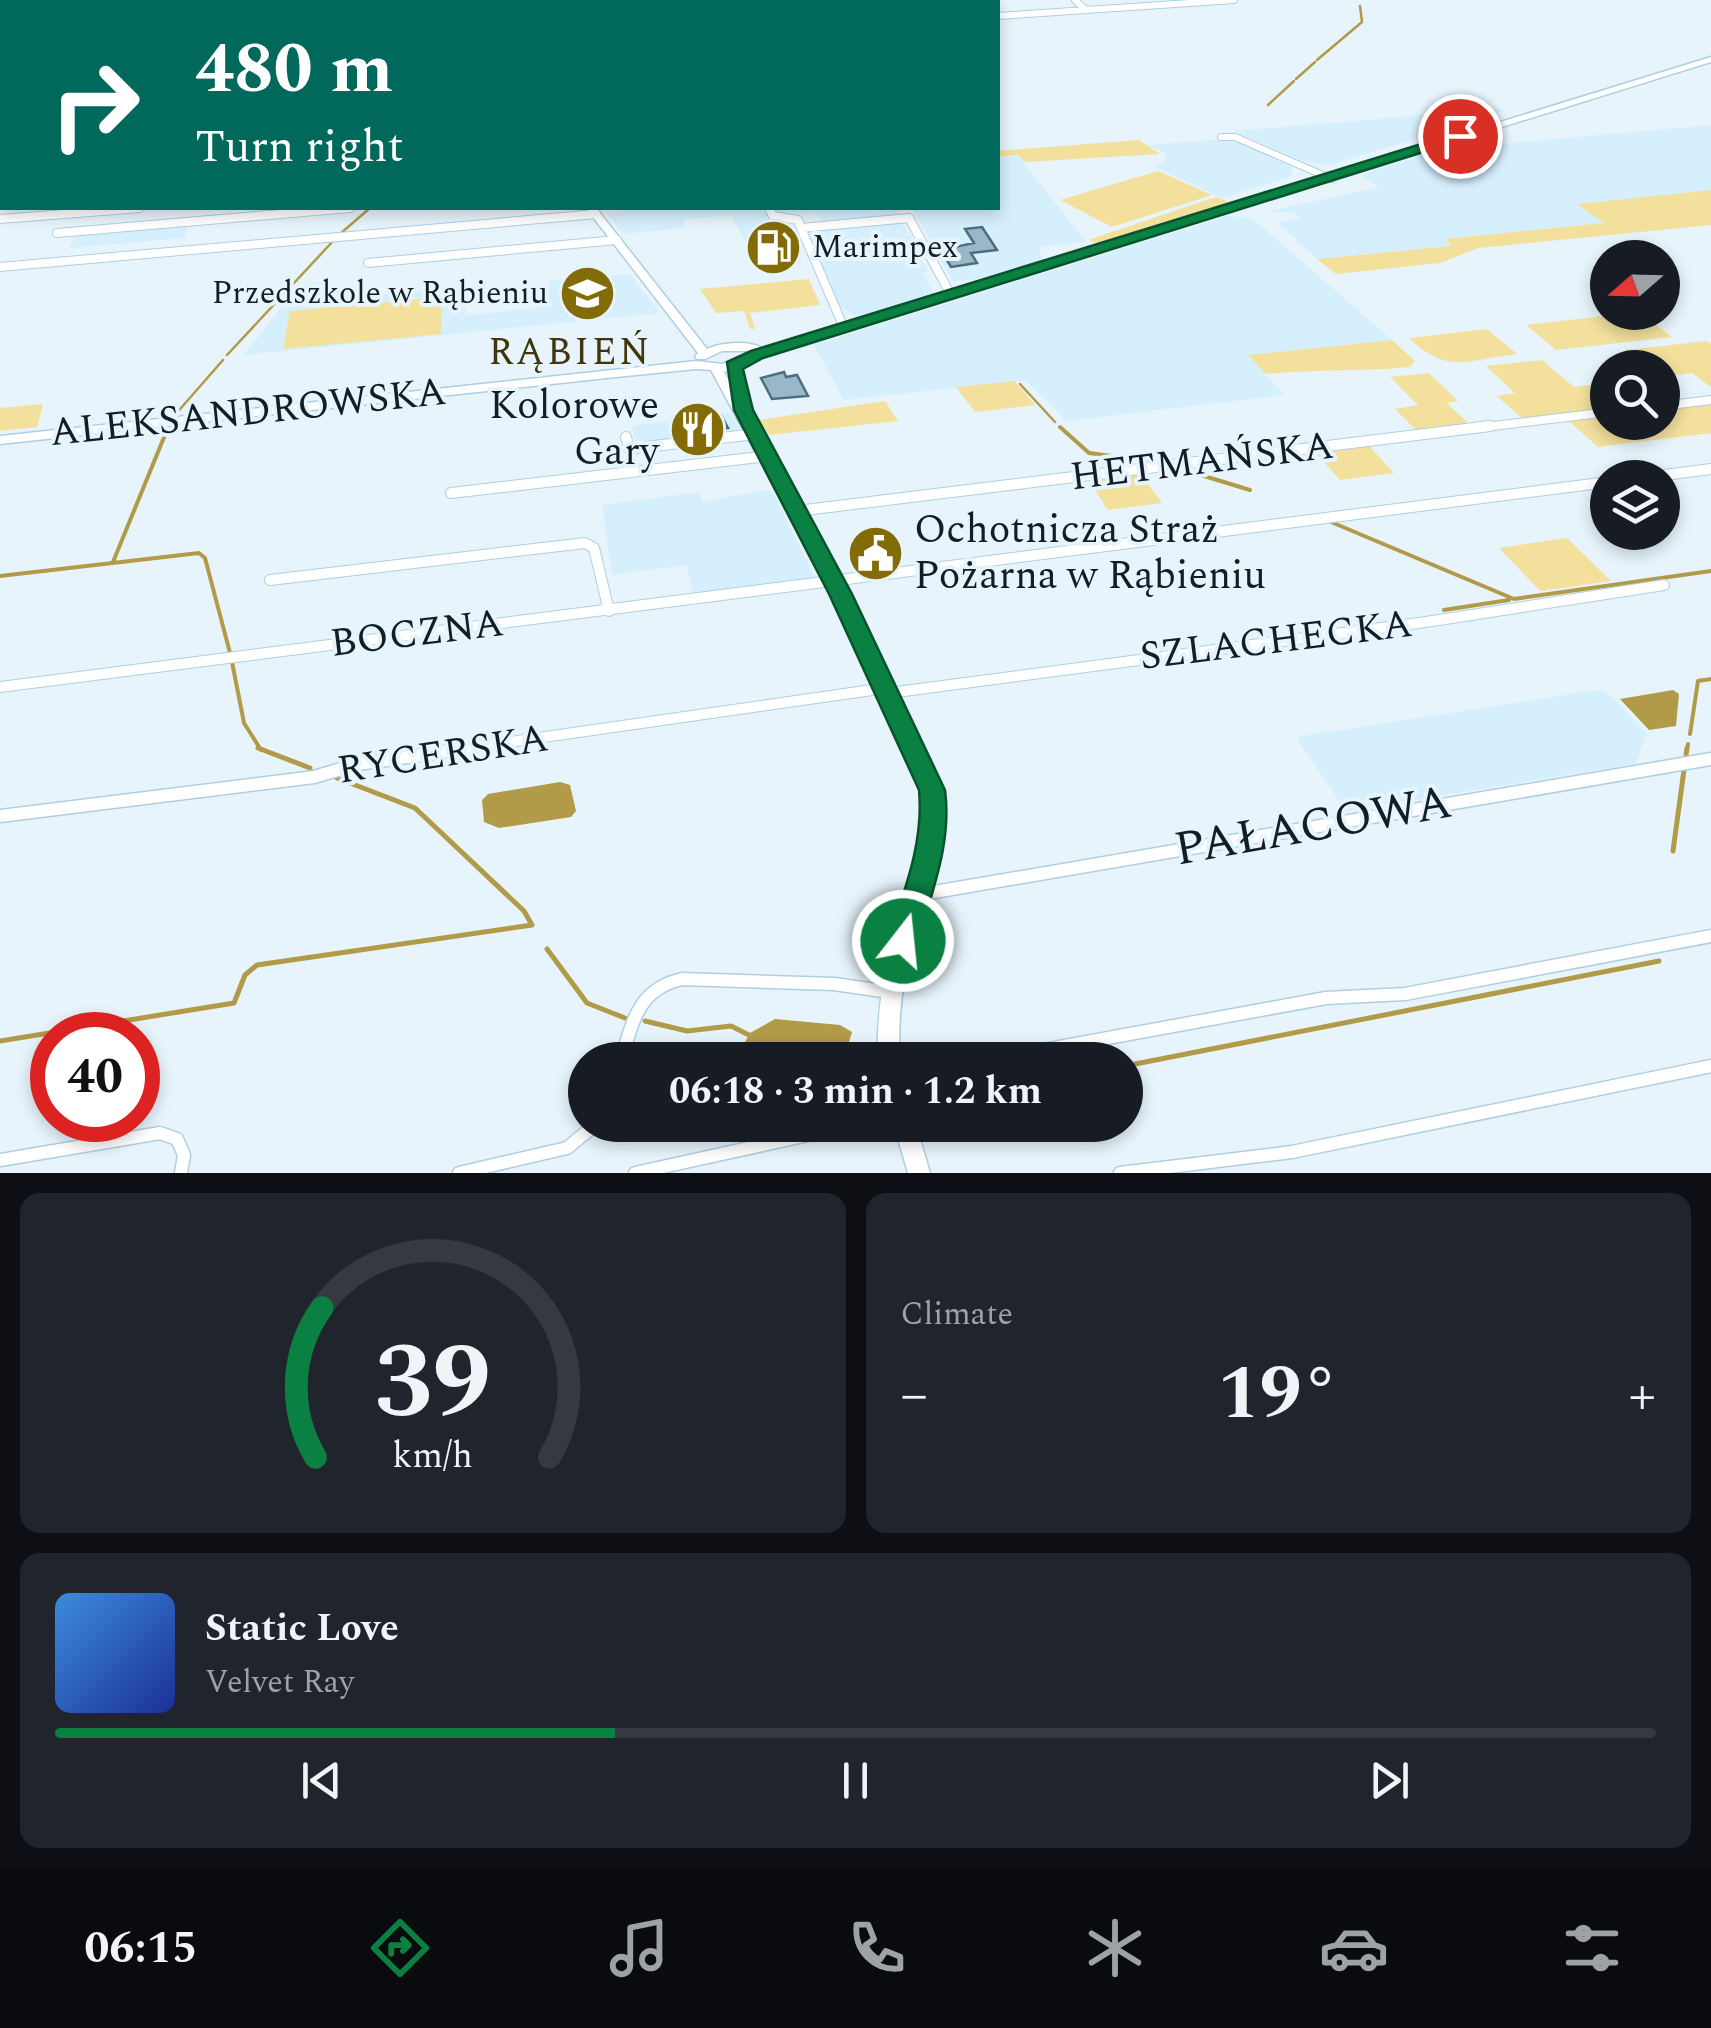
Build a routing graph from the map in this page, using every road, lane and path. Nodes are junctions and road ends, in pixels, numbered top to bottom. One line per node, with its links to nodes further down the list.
1 (1075, 0): 3 (street)
2 (1234, 0): 3 (street)
3 (1086, 10): 4 (street)
4 (1000, 16)
5 (1711, 58): 7 (main road)
6 (1221, 137): 7 (street)
7 (1329, 178): 20 (main road)
8 (115, 210): 14 (street)
9 (327, 210): 16 (street)
10 (770, 210): 15 (street)
11 (905, 210): 13 (street)
12 (594, 211): 17 (main road); 19 (street)
13 (909, 218): 15 (street); 20 (street)
14 (0, 219)
15 (801, 228): 22 (street)
16 (57, 233)
17 (617, 240): 18 (street); 21 (main road)
18 (368, 262)
19 (0, 267)
20 (951, 295): 22 (main road)
21 (662, 300): 23 (main road); 25 (main road)
22 (844, 328): 24 (main road)
23 (720, 346): 24 (main road); 25 (main road)
24 (740, 358): 25 (main road); 28 (main road)
25 (707, 361): 28 (main road); 32 (main road, ALEKSANDROWSKA)
26 (1711, 400): 27 (street)
27 (1680, 404)
28 (743, 410): 30 (main road)
29 (1590, 414): 38 (street, HETMAŃSKA)
30 (755, 434): 31 (street); 33 (main road)
31 (626, 436)
32 (0, 440)
33 (768, 456): 37 (street); 38 (main road)
34 (1711, 469): 35 (street)
35 (1680, 473)
36 (1590, 484): 40 (street, BOCZNA)
37 (451, 493)
38 (797, 511): 40 (main road)
39 (270, 580): 42 (street)
40 (835, 584): 42 (street, BOCZNA); 44 (main road)
41 (1664, 585): 44 (street, SZLACHECKA)
42 (609, 610): 43 (street, BOCZNA)
43 (0, 687)
44 (887, 690): 46 (street, RYCERSKA); 47 (main road)
45 (1711, 759): 47 (street, PAŁACOWA)
46 (0, 816)
47 (916, 896): 49 (main road)
48 (1711, 936): 52 (street)
49 (890, 992): 50 (street); 51 (main road)
50 (627, 1042)
51 (889, 1042)
52 (1086, 1042)
53 (1711, 1066): 62 (street)
54 (574, 1142): 59 (street)
55 (776, 1142): 60 (street)
56 (910, 1142): 61 (main road)
57 (0, 1160): 58 (street)
58 (181, 1173)
59 (459, 1173)
60 (635, 1173)
61 (919, 1173)
62 (1120, 1173)

